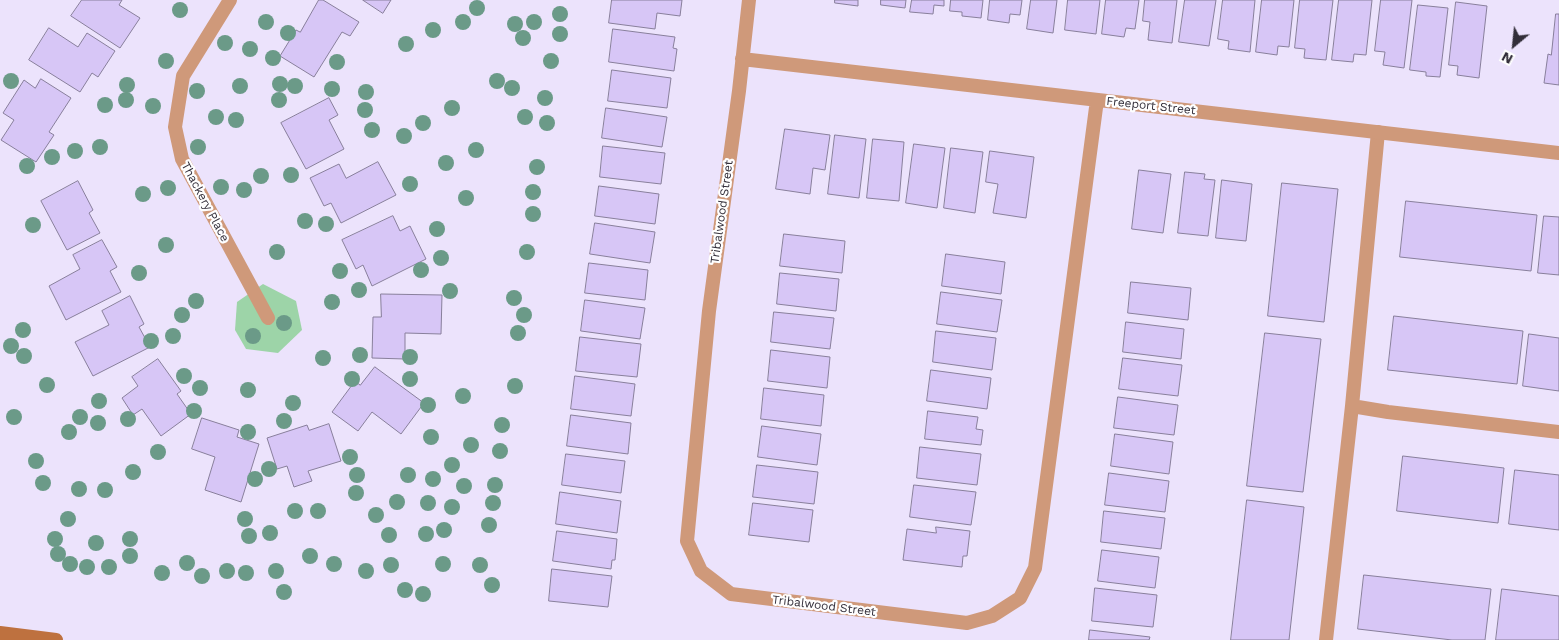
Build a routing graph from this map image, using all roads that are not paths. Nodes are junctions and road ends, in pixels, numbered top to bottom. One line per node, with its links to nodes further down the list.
1 (230, 0): 7 (street, Thackery Place)
2 (749, 0): 3 (street, Tribalwood Street)
3 (742, 60): 4 (street, Freeport Street); 4 (street, Tribalwood Street)
4 (1097, 100): 5 (street, Freeport Street)
5 (1378, 132): 6 (street, Freeport Street); 8 (street)
6 (1559, 153)
7 (268, 318)
8 (1352, 406): 9 (street); 12 (street)
9 (1559, 432)
10 (0, 633): 11 (main road)
11 (56, 640)
12 (1326, 640)

